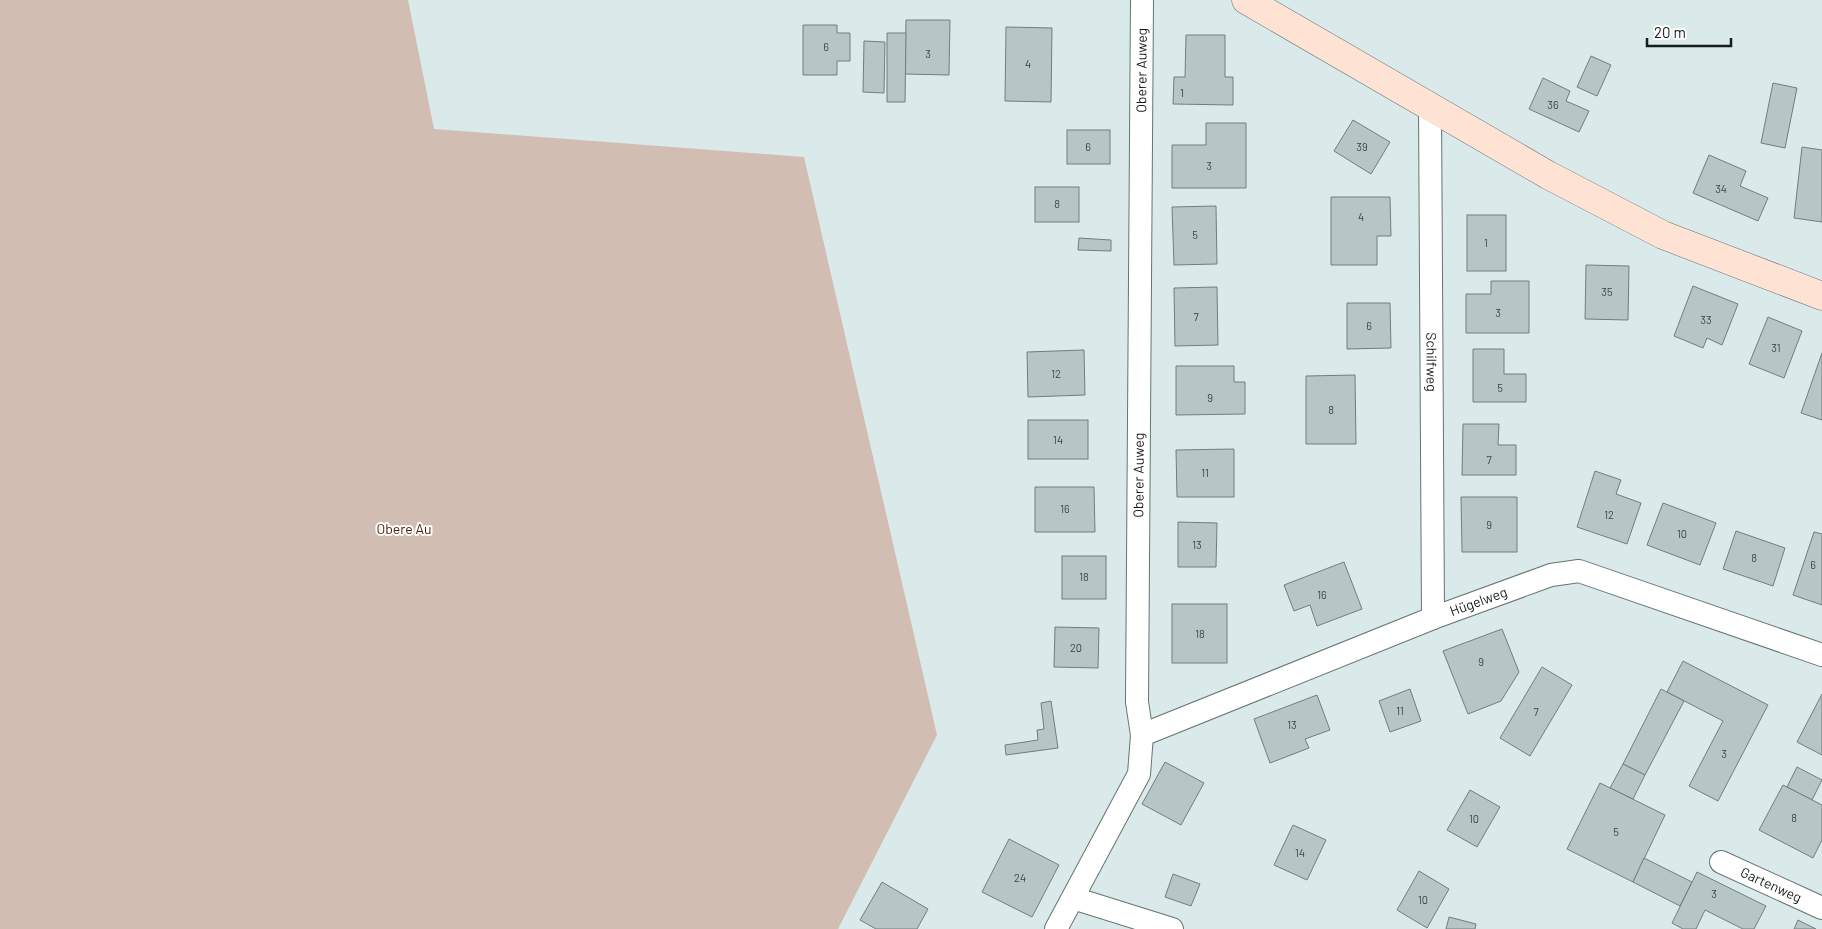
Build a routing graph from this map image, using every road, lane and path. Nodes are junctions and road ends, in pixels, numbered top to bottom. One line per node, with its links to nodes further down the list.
1 (1142, 0): 7 (street, Oberer Auweg)
2 (1246, 0): 3 (street)
3 (1430, 106): 4 (street); 5 (street, Schilfweg)
4 (1822, 296)
5 (1433, 618): 6 (street, Hügelweg); 7 (street, Hügelweg)
6 (1822, 655)
7 (1142, 735): 9 (street, Oberer Auweg)
8 (1721, 862): 10 (street, Gartenweg)
9 (1073, 898): 11 (street, Oberer Auweg); 12 (street)
10 (1822, 908)
11 (1056, 929)
12 (1172, 929)

